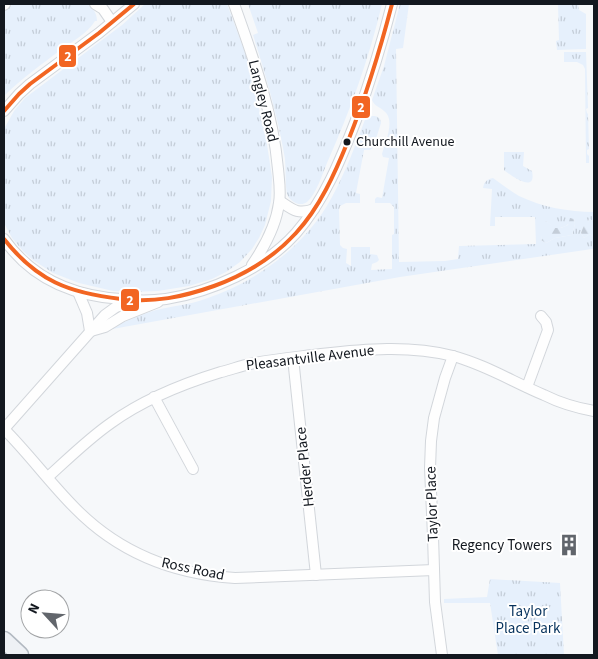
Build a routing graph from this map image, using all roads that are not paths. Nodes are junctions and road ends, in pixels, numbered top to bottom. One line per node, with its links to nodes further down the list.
1 (95, 4): 5 (street)
2 (134, 4): 5 (street)
3 (234, 4): 7 (street, Langley Road)
4 (392, 4): 8 (street)
5 (112, 22): 6 (street)
6 (4, 111)
7 (280, 201): 8 (street); 10 (street, Langley Road)
8 (314, 209): 10 (street)
9 (4, 239): 11 (street)
10 (250, 269): 12 (street)
11 (78, 292): 13 (street); 15 (street)
12 (165, 300): 13 (street); 15 (street)
13 (135, 301): 15 (street)
14 (542, 316): 18 (street)
15 (90, 331): 21 (street)
16 (453, 356): 17 (street, Pleasantville Avenue); 18 (street, Pleasantville Avenue); 24 (street, Taylor Place)
17 (293, 358): 19 (street, Pleasantville Avenue); 25 (street, Herder Place)
18 (527, 387): 20 (street, Pleasantville Avenue)
19 (154, 398): 22 (street); 23 (street, Pleasantville Avenue)
20 (594, 411)
21 (4, 429): 23 (street, Ross Road)
22 (192, 469)
23 (48, 477): 25 (street, Ross Road)
24 (434, 570): 25 (street, Ross Road); 28 (street, Taylor Place)
25 (316, 575)
26 (4, 640): 27 (main road)
27 (20, 655)
28 (442, 655)

